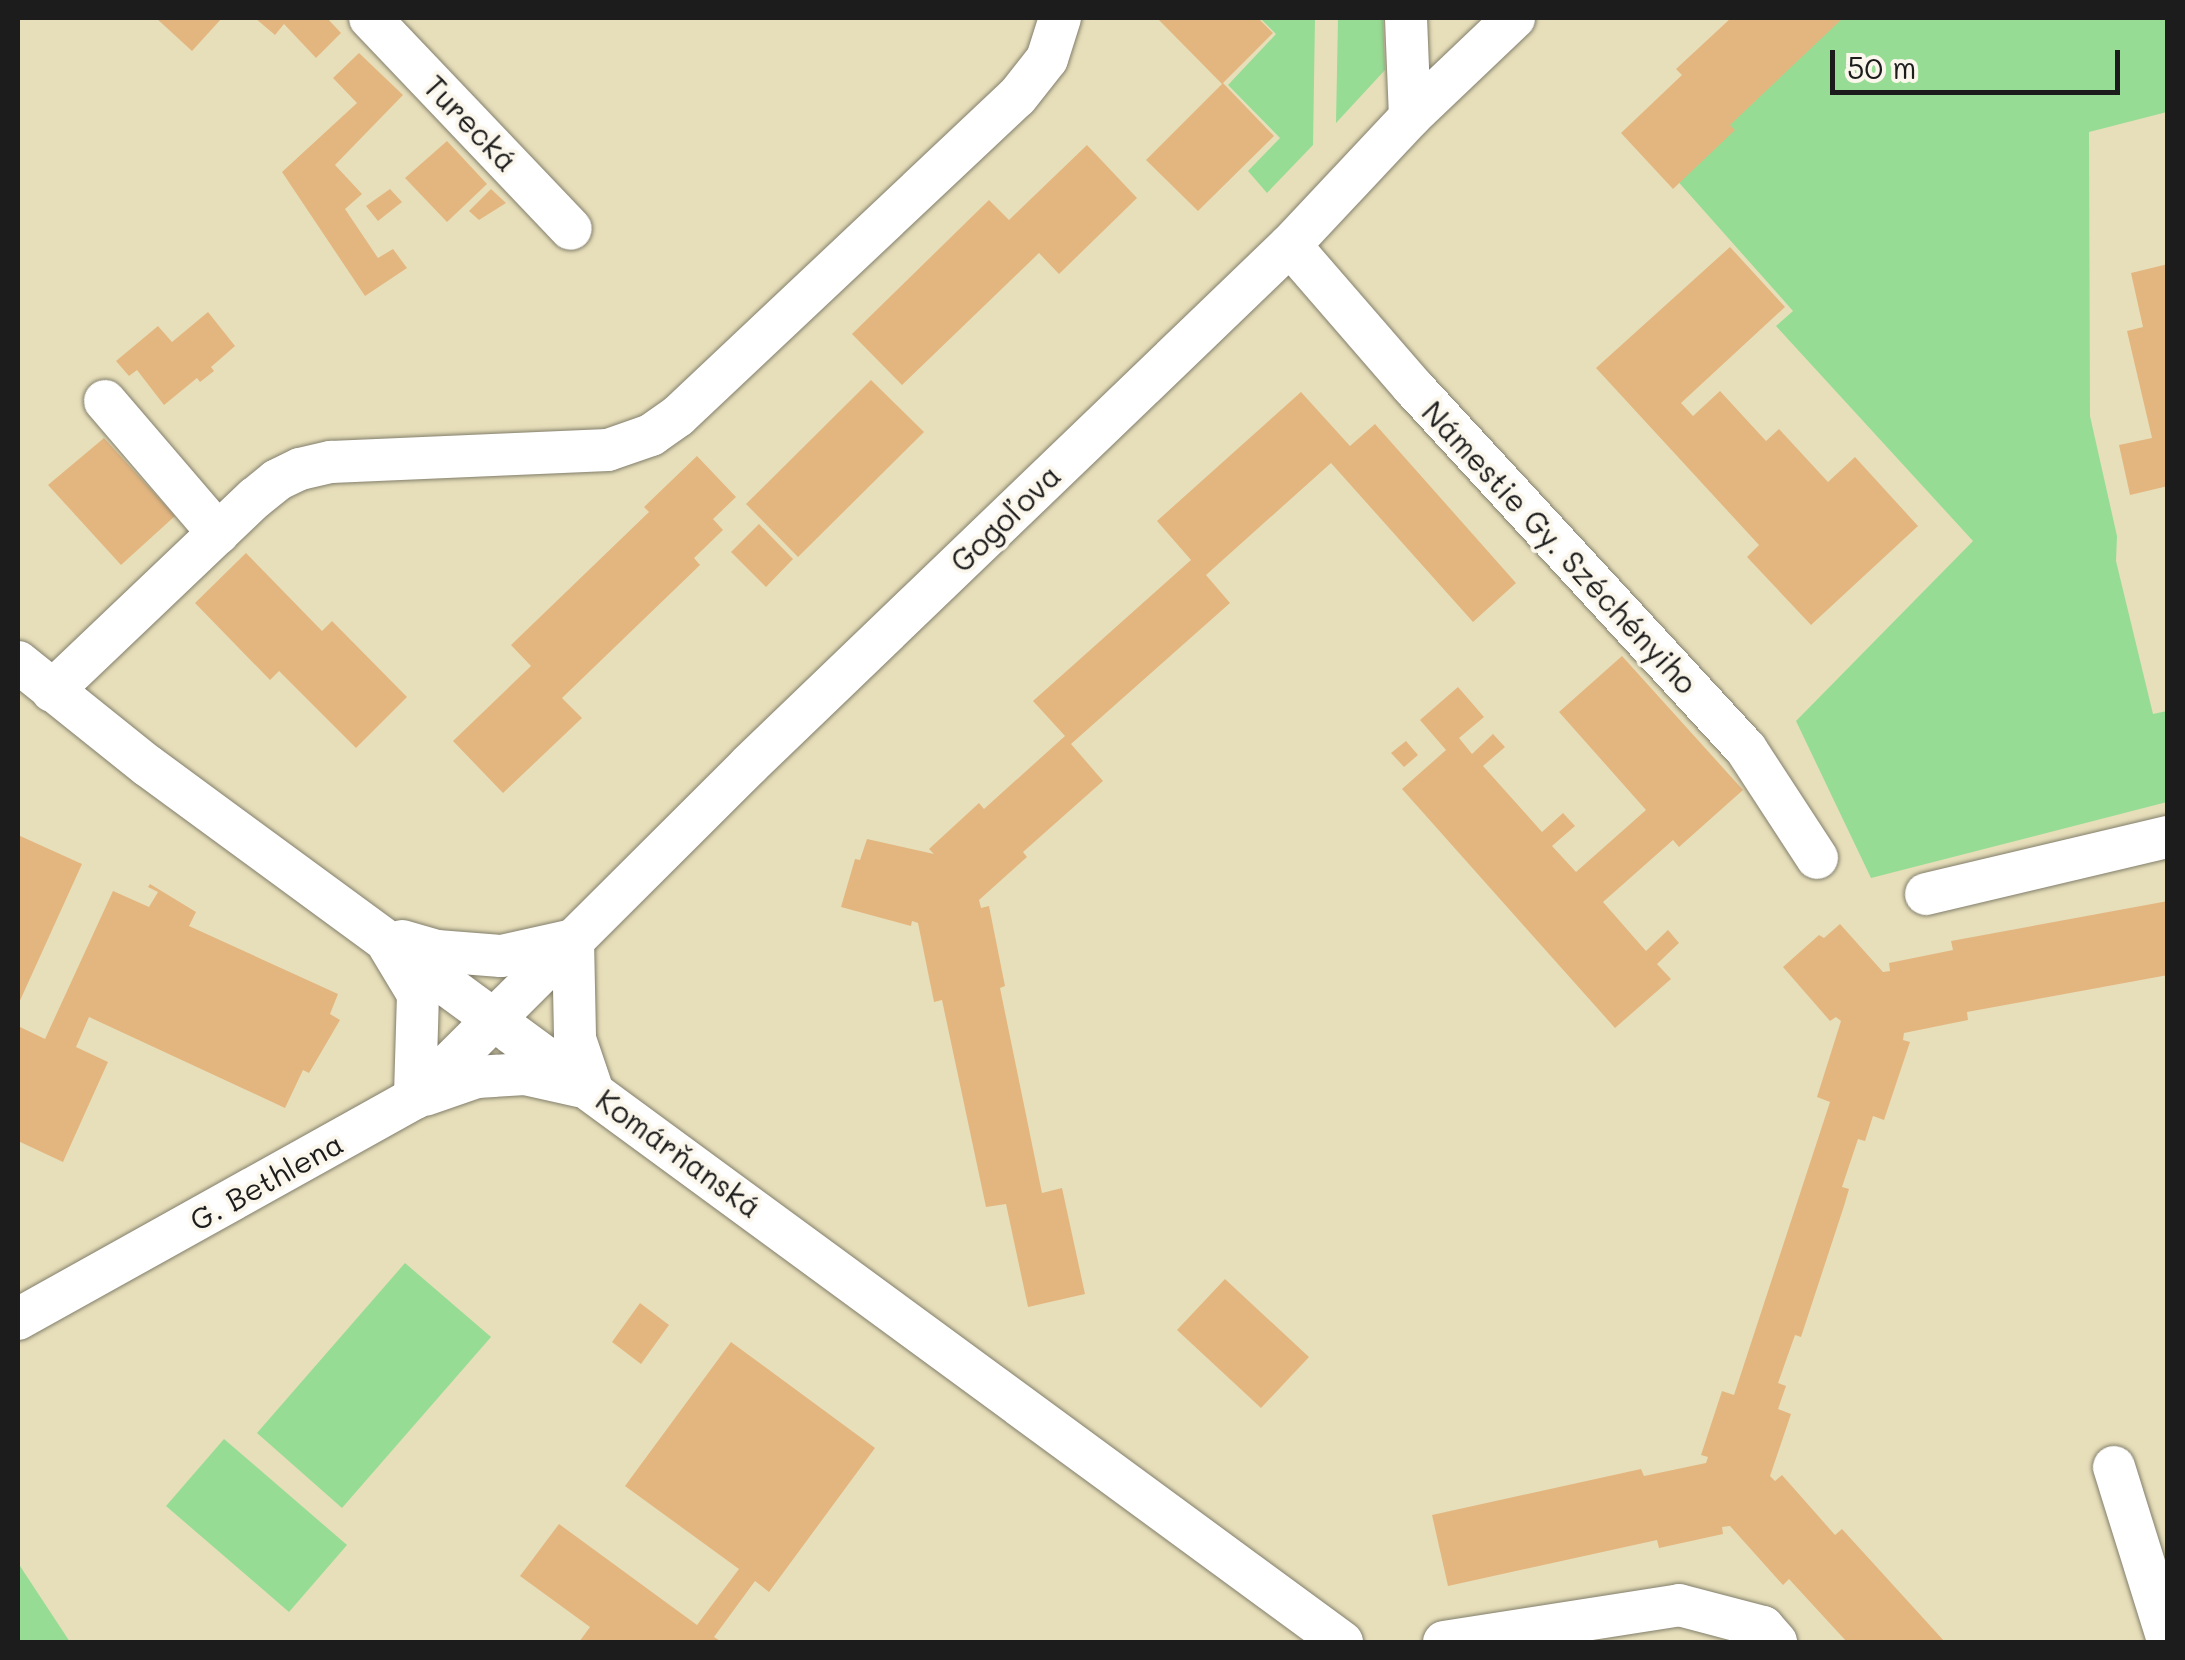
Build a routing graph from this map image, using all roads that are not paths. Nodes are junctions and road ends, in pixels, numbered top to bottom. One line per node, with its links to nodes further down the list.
1 (370, 18): 6 (street, Turecká)
2 (1060, 18): 9 (street)
3 (1406, 18): 5 (street)
4 (1514, 18): 5 (street, Gogoľova)
5 (1410, 117): 7 (street, Gogoľova)
6 (571, 229)
7 (1290, 245): 13 (street, Námestie Gy. Széchényiho); 16 (street, Gogoľova)
8 (105, 401): 9 (street)
9 (218, 533): 11 (street)
10 (18, 662): 11 (street, Komárňanská)
11 (52, 691): 15 (street, Komárňanská)
12 (2168, 837): 14 (street)
13 (1817, 858)
14 (1926, 894)
15 (382, 935): 16 (street); 17 (street, Komárňanská); 19 (street)
16 (573, 940): 17 (street, Gogoľova); 18 (street)
17 (496, 1018): 18 (street, Komárňanská); 19 (street, G. Bethlena)
18 (592, 1089): 19 (street); 24 (street, Komárňanská)
19 (415, 1098): 20 (street, G. Bethlena)
20 (18, 1319)
21 (2114, 1467): 23 (street)
22 (1524, 1634): 25 (street); 26 (street)
23 (2168, 1640)
24 (1342, 1642)
25 (1444, 1642)
26 (1776, 1642)

